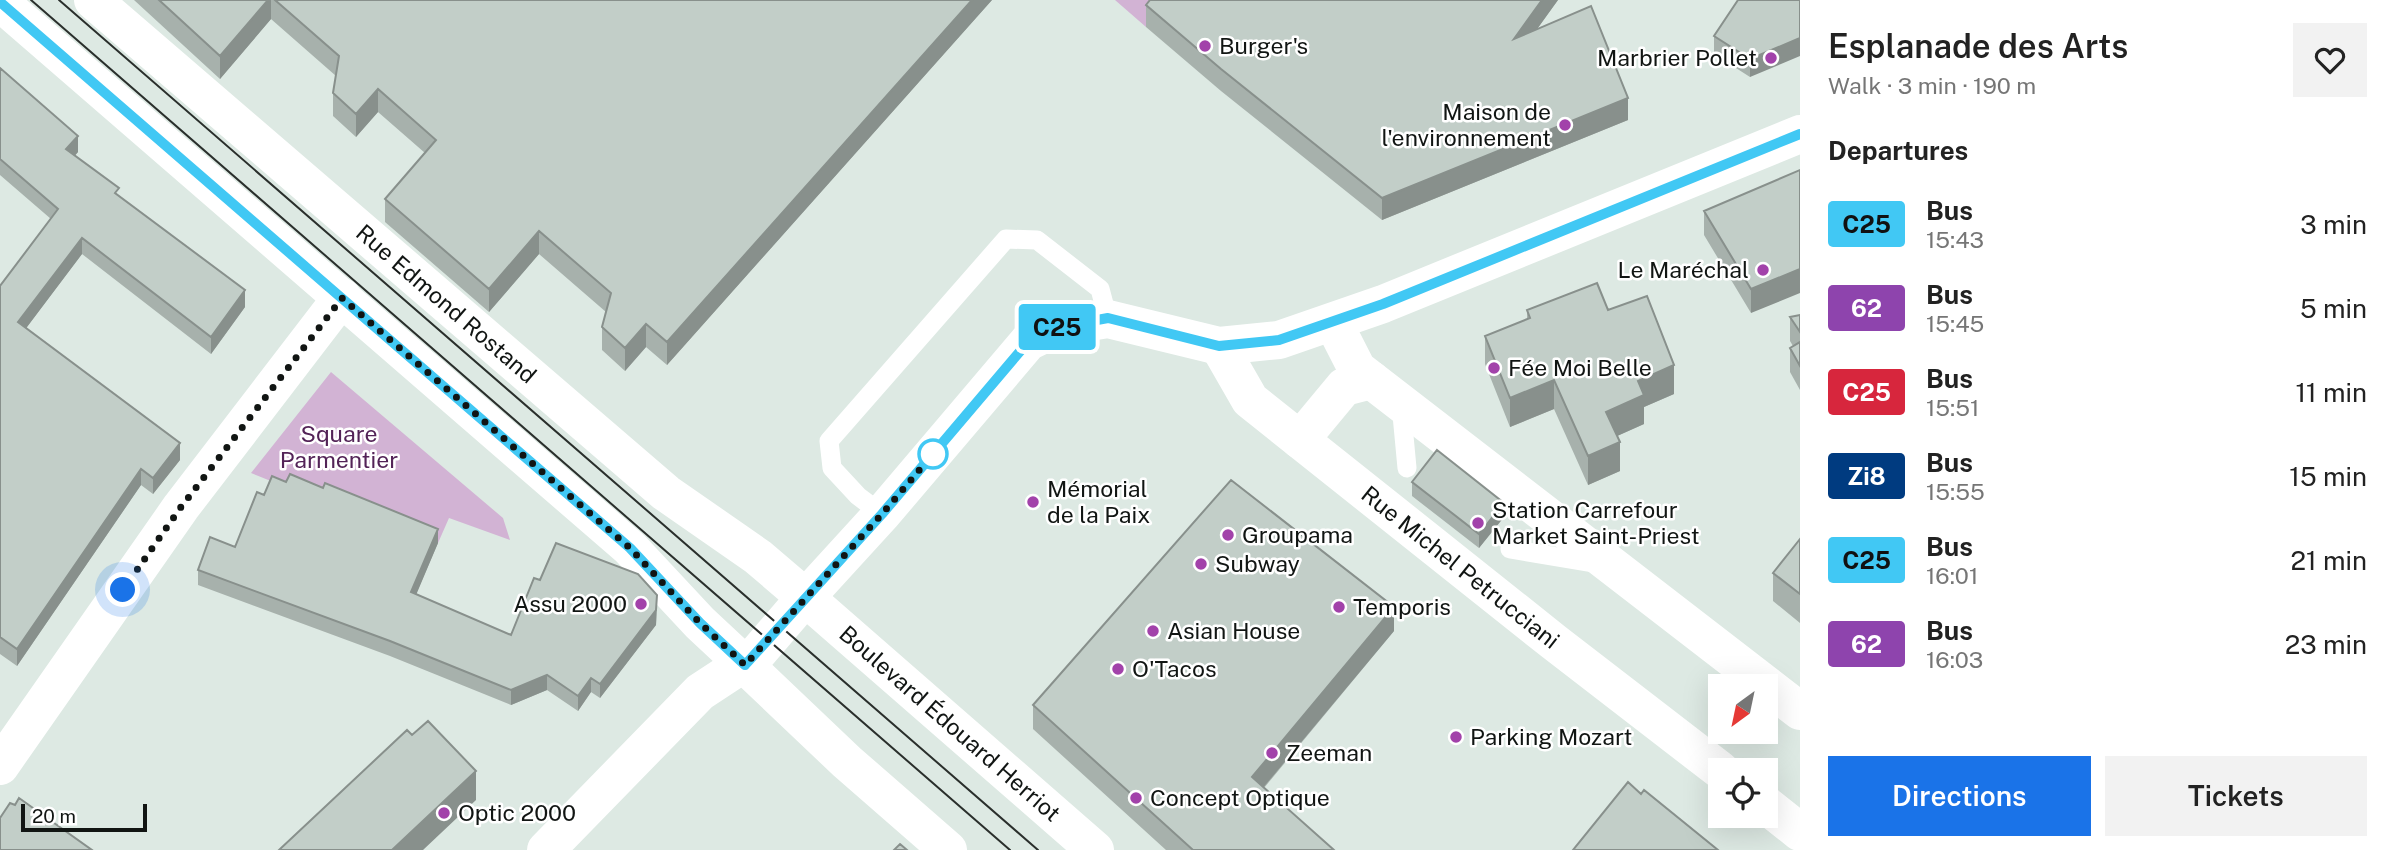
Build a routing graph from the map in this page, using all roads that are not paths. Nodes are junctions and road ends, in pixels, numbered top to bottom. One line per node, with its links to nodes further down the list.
1 (93, 0): 15 (street, Rue Edmond Rostand)
2 (0, 2): 4 (street)
3 (1800, 134): 6 (street)
4 (342, 298): 16 (street); 19 (street)
5 (1108, 318): 7 (street); 12 (street); 12 (lane)
6 (1333, 321): 7 (street); 8 (street)
7 (1219, 346): 10 (street, Rue Michel Petrucciani)
8 (1371, 380): 9 (street); 10 (street)
9 (1401, 404): 11 (lane); 14 (street)
10 (1300, 440): 18 (street, Rue Michel Petrucciani)
11 (1407, 468)
12 (882, 514): 15 (street)
13 (1510, 549): 14 (lane)
14 (1610, 566): 17 (street)
15 (806, 598): 16 (street); 24 (street, Boulevard Édouard Herriot)
16 (745, 665): 22 (street); 23 (street)
17 (1800, 711)
18 (1708, 761)
19 (0, 766)
20 (1778, 815): 21 (street)
21 (1800, 832)
22 (546, 850)
23 (948, 850)
24 (1095, 850)

